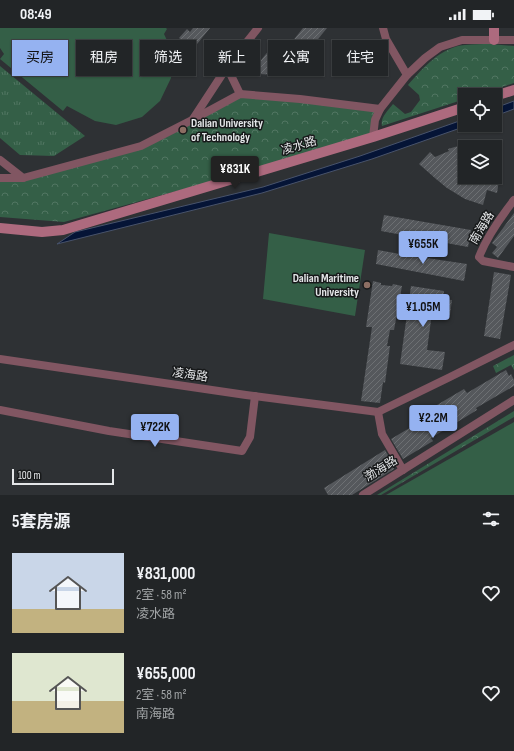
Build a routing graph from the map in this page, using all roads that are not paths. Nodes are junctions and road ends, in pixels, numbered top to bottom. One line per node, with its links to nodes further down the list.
1 (258, 28): 4 (street)
2 (383, 28): 7 (street)
3 (494, 28): 5 (main road)
4 (249, 40)
5 (494, 40): 6 (street); 7 (street)
6 (514, 40)
7 (407, 75): 14 (street)
8 (222, 76): 15 (street)
9 (231, 76): 11 (street)
10 (514, 90): 12 (main road)
11 (240, 94): 14 (street); 15 (street)
12 (502, 94)
13 (458, 108): 16 (main road, 凌水路)
14 (380, 109): 16 (street)
15 (192, 120): 19 (street)
16 (373, 137): 21 (main road, 凌水路)
17 (0, 160): 19 (street)
18 (0, 178): 19 (street)
19 (23, 178)
20 (514, 200): 22 (street, 南海路)
21 (0, 228)
22 (514, 267)
23 (514, 345): 28 (street)
24 (0, 359): 25 (street, 凌海路)
25 (255, 396): 27 (street); 28 (street, 凌海路)
26 (514, 400): 29 (street, 渤海路)
27 (0, 410)
28 (378, 412): 29 (street)
29 (403, 470): 30 (street, 渤海路)
30 (363, 495)

